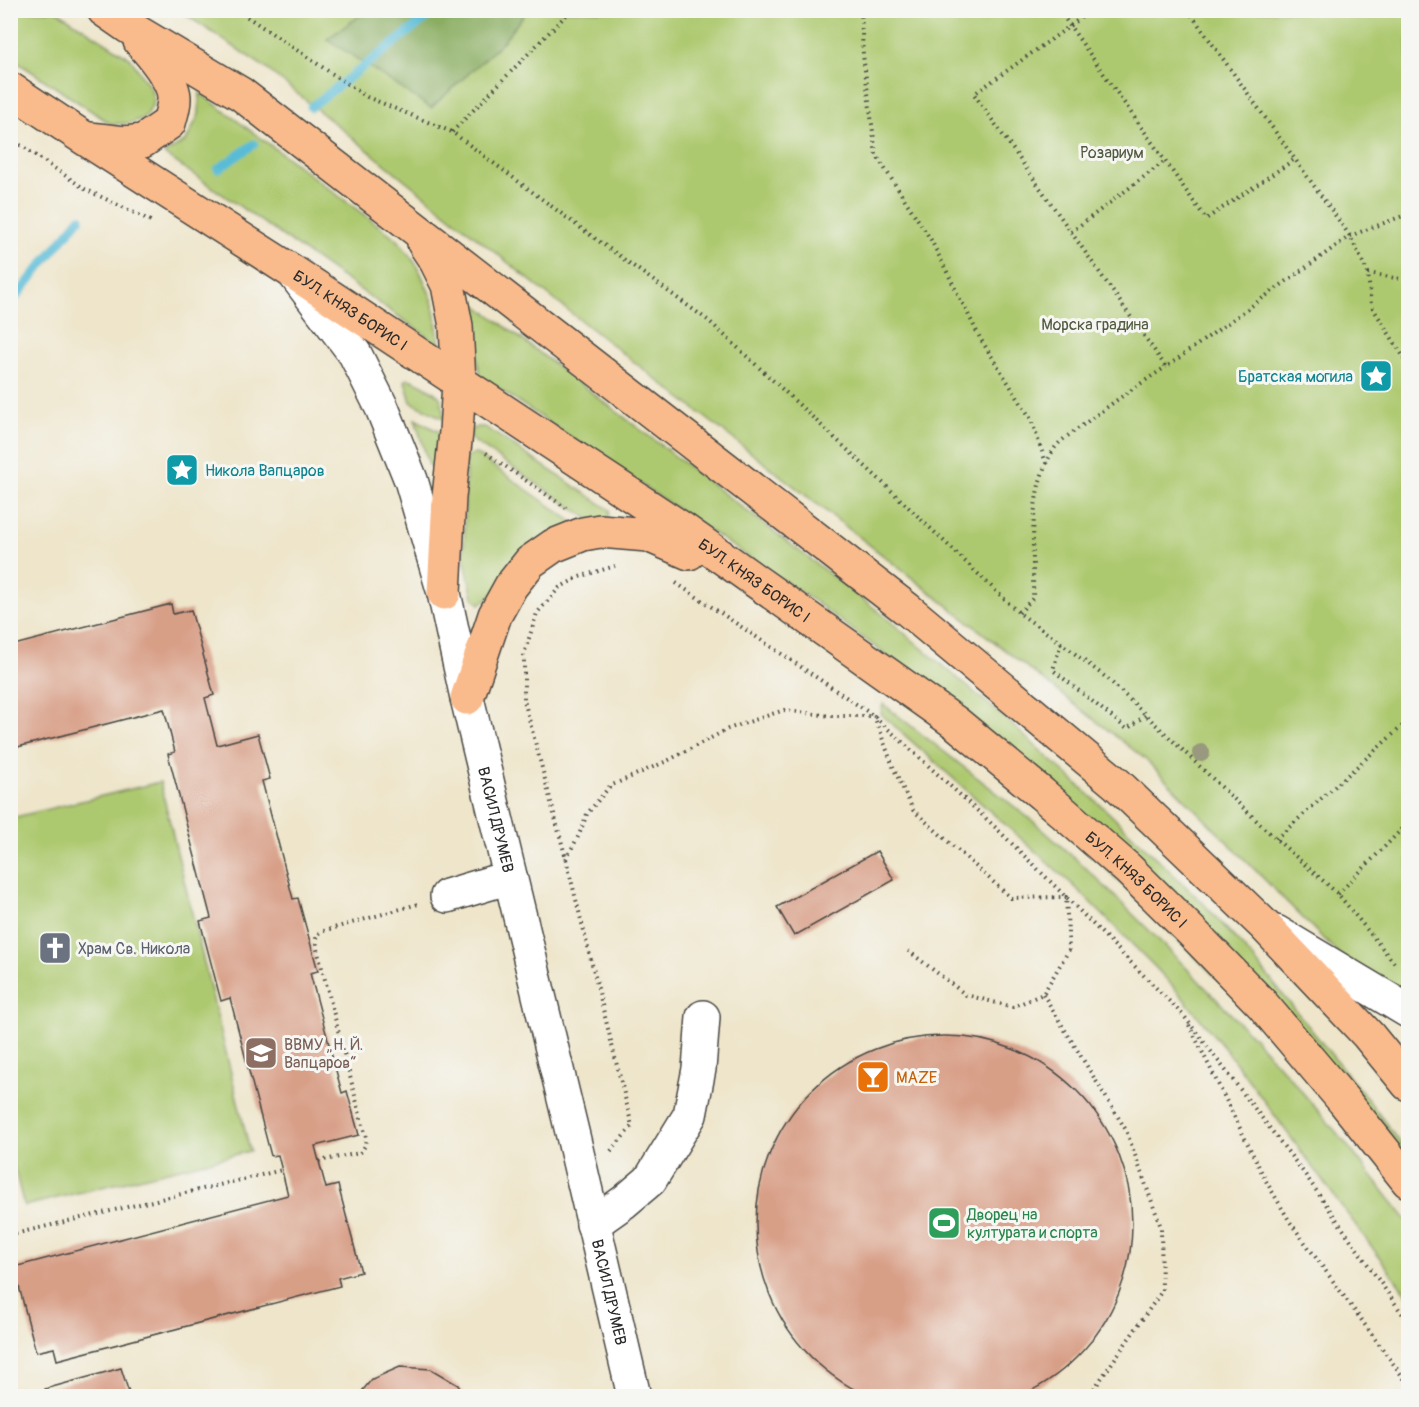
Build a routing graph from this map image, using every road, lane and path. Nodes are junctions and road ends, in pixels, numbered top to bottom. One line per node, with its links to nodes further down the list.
1 (237, 10): 10 (path)
2 (571, 10): 10 (path)
3 (861, 10): 27 (path)
4 (1059, 10): 8 (path)
5 (1091, 10): 8 (path)
6 (1188, 10): 13 (path)
7 (116, 18): 12 (main road); 17 (main road)
8 (1070, 26): 14 (path); 18 (path)
9 (10, 88): 12 (main road, БУЛ. КНЯЗ БОРИС I)
10 (452, 132): 33 (path)
11 (10, 138): 16 (path)
12 (84, 138): 20 (main road, БУЛ. КНЯЗ БОРИС I)
13 (1295, 159): 14 (path); 19 (path)
14 (1165, 161): 18 (path)
15 (1408, 214): 19 (path)
16 (152, 222)
17 (413, 227): 25 (main road); 46 (main road)
18 (1071, 232): 24 (path)
19 (1350, 237): 21 (path); 24 (path)
20 (293, 272): 25 (main road, БУЛ. КНЯЗ БОРИС I); 32 (street, ВАСИЛ ДРУМЕВ)
21 (1368, 273): 22 (path); 23 (path)
22 (1408, 282)
23 (1408, 364)
24 (1166, 367): 27 (path)
25 (459, 382): 26 (main road); 31 (main road, БУЛ. КНЯЗ БОРИС I)
26 (456, 432): 28 (path); 32 (main road)
27 (1046, 463): 33 (path)
28 (600, 531): 31 (main road); 35 (main road)
29 (624, 563): 41 (path)
30 (669, 578): 37 (path)
31 (764, 586): 56 (main road, БУЛ. КНЯЗ БОРИС I)
32 (444, 593): 35 (street, ВАСИЛ ДРУМЕВ)
33 (1019, 613): 34 (path)
34 (1061, 643): 36 (path); 36 (path)
35 (467, 698): 42 (street, ВАСИЛ ДРУМЕВ)
36 (1146, 715): 40 (path)
37 (874, 716): 41 (path); 45 (path); 45 (path)
38 (1408, 722): 40 (path)
39 (1408, 823): 43 (path)
40 (1276, 839): 43 (path)
41 (566, 859): 57 (path)
42 (510, 877): 44 (street); 58 (street, ВАСИЛ ДРУМЕВ)
43 (1338, 894): 48 (path)
44 (447, 896): 54 (path)
45 (1066, 897): 49 (path); 51 (path)
46 (1263, 924): 50 (street); 53 (main road)
47 (906, 949): 49 (path)
48 (1403, 970)
49 (1043, 994): 63 (path)
50 (1408, 1011)
51 (1184, 1016): 60 (path); 61 (path)
52 (703, 1017): 57 (street)
53 (1408, 1084)
54 (318, 1161)
55 (282, 1170): 59 (path)
56 (1408, 1181)
57 (624, 1202): 58 (street)
58 (593, 1224): 62 (street, ВАСИЛ ДРУМЕВ)
59 (10, 1235)
60 (1408, 1322)
61 (1408, 1384)
62 (634, 1396)
63 (1089, 1396)

